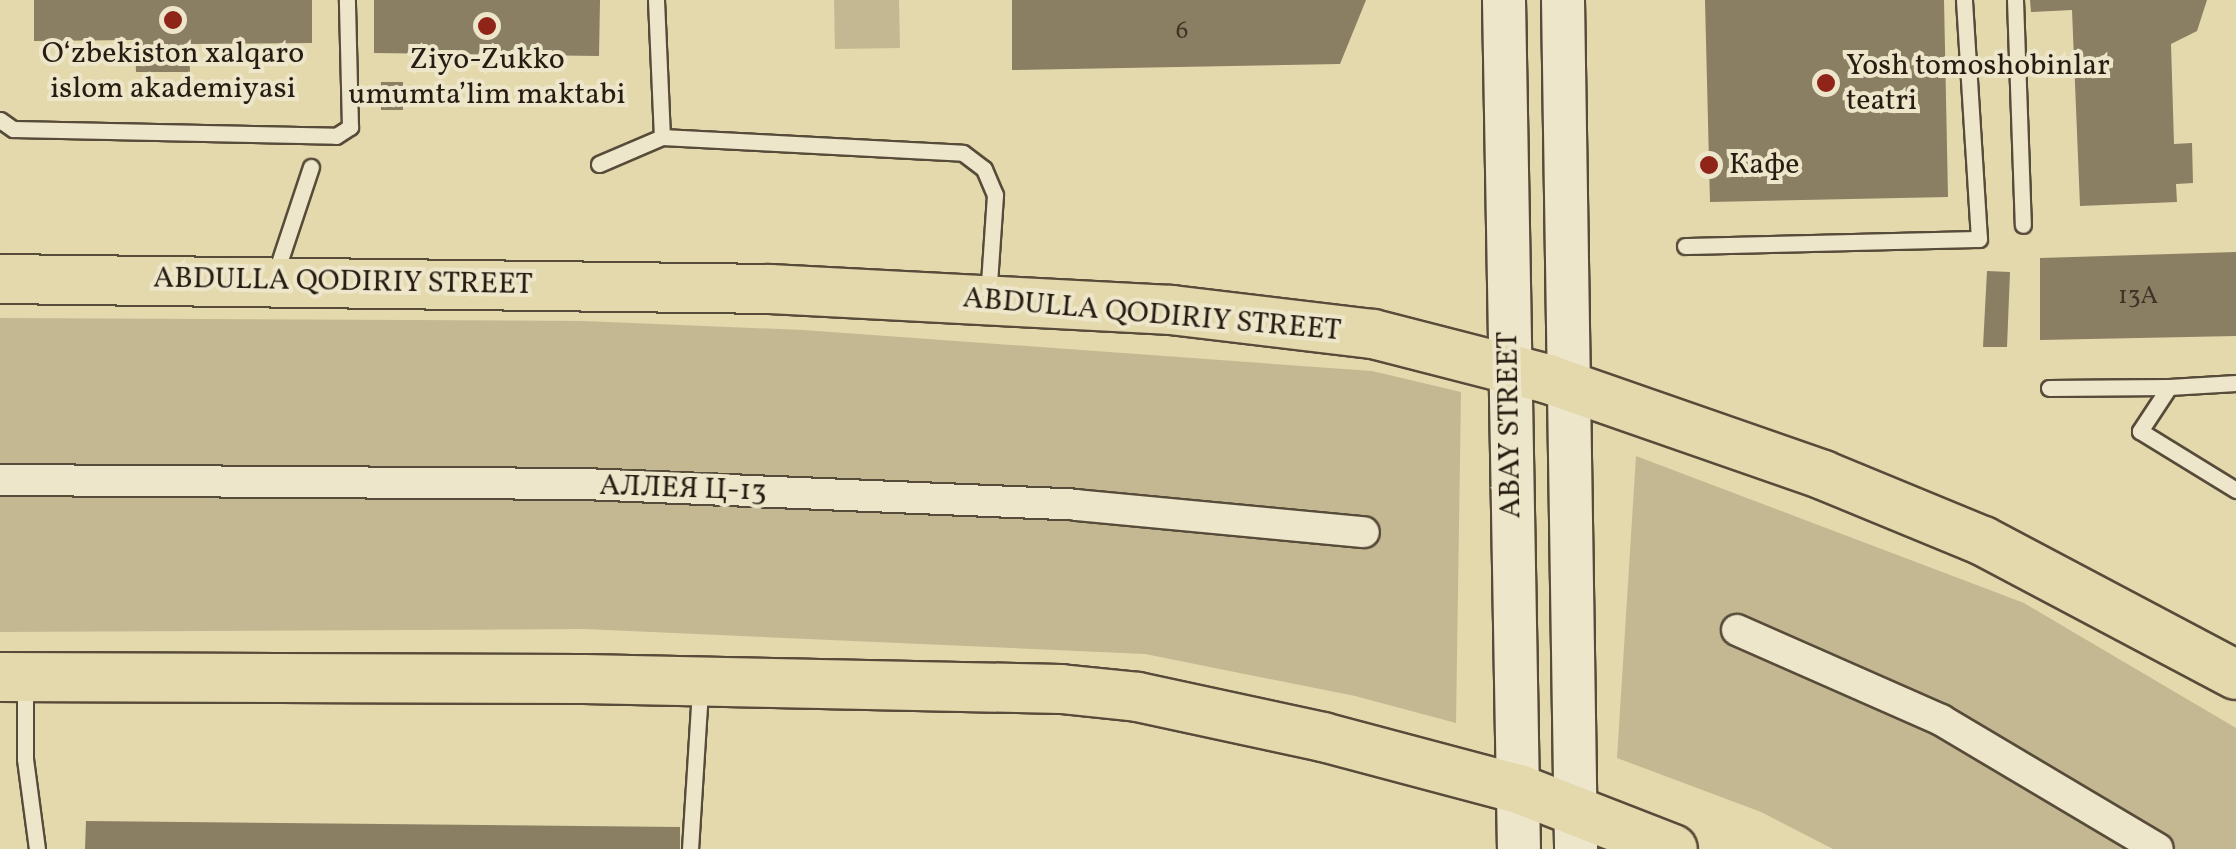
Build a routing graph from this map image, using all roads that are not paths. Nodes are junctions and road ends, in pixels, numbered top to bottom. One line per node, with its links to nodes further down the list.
1 (347, 0): 7 (lane)
2 (656, 0): 8 (lane)
3 (1504, 0): 16 (main road, ABAY STREET)
4 (1563, 0): 18 (main road, ABAY STREET)
5 (1964, 0): 12 (lane)
6 (2014, 0): 11 (lane)
7 (0, 120)
8 (662, 137): 9 (lane); 15 (lane)
9 (599, 164)
10 (311, 167): 14 (lane)
11 (2023, 225)
12 (1684, 246)
13 (0, 278): 14 (main road, ABDULLA QODIRIY STREET)
14 (273, 282): 15 (main road, ABDULLA QODIRIY STREET)
15 (988, 300): 16 (main road, ABDULLA QODIRIY STREET)
16 (1508, 368): 18 (main road, ABDULLA QODIRIY STREET); 28 (main road, ABAY STREET)
17 (2236, 383): 19 (lane)
18 (1569, 386): 25 (main road, ABDULLA QODIRIY STREET); 29 (main road, ABAY STREET)
19 (2169, 387): 20 (lane); 22 (lane)
20 (2049, 388)
21 (0, 480): 23 (street, АЛЛЕЯ Ц-13)
22 (2236, 490)
23 (1364, 532)
24 (1736, 630): 34 (street)
25 (2236, 675)
26 (12, 677): 27 (main road); 30 (lane)
27 (700, 680): 28 (main road); 31 (lane)
28 (1519, 789): 29 (main road); 32 (main road, ABAY STREET)
29 (1576, 830): 33 (main road)
30 (37, 849)
31 (690, 849)
32 (1519, 849)
33 (1673, 849)
34 (2158, 849)

